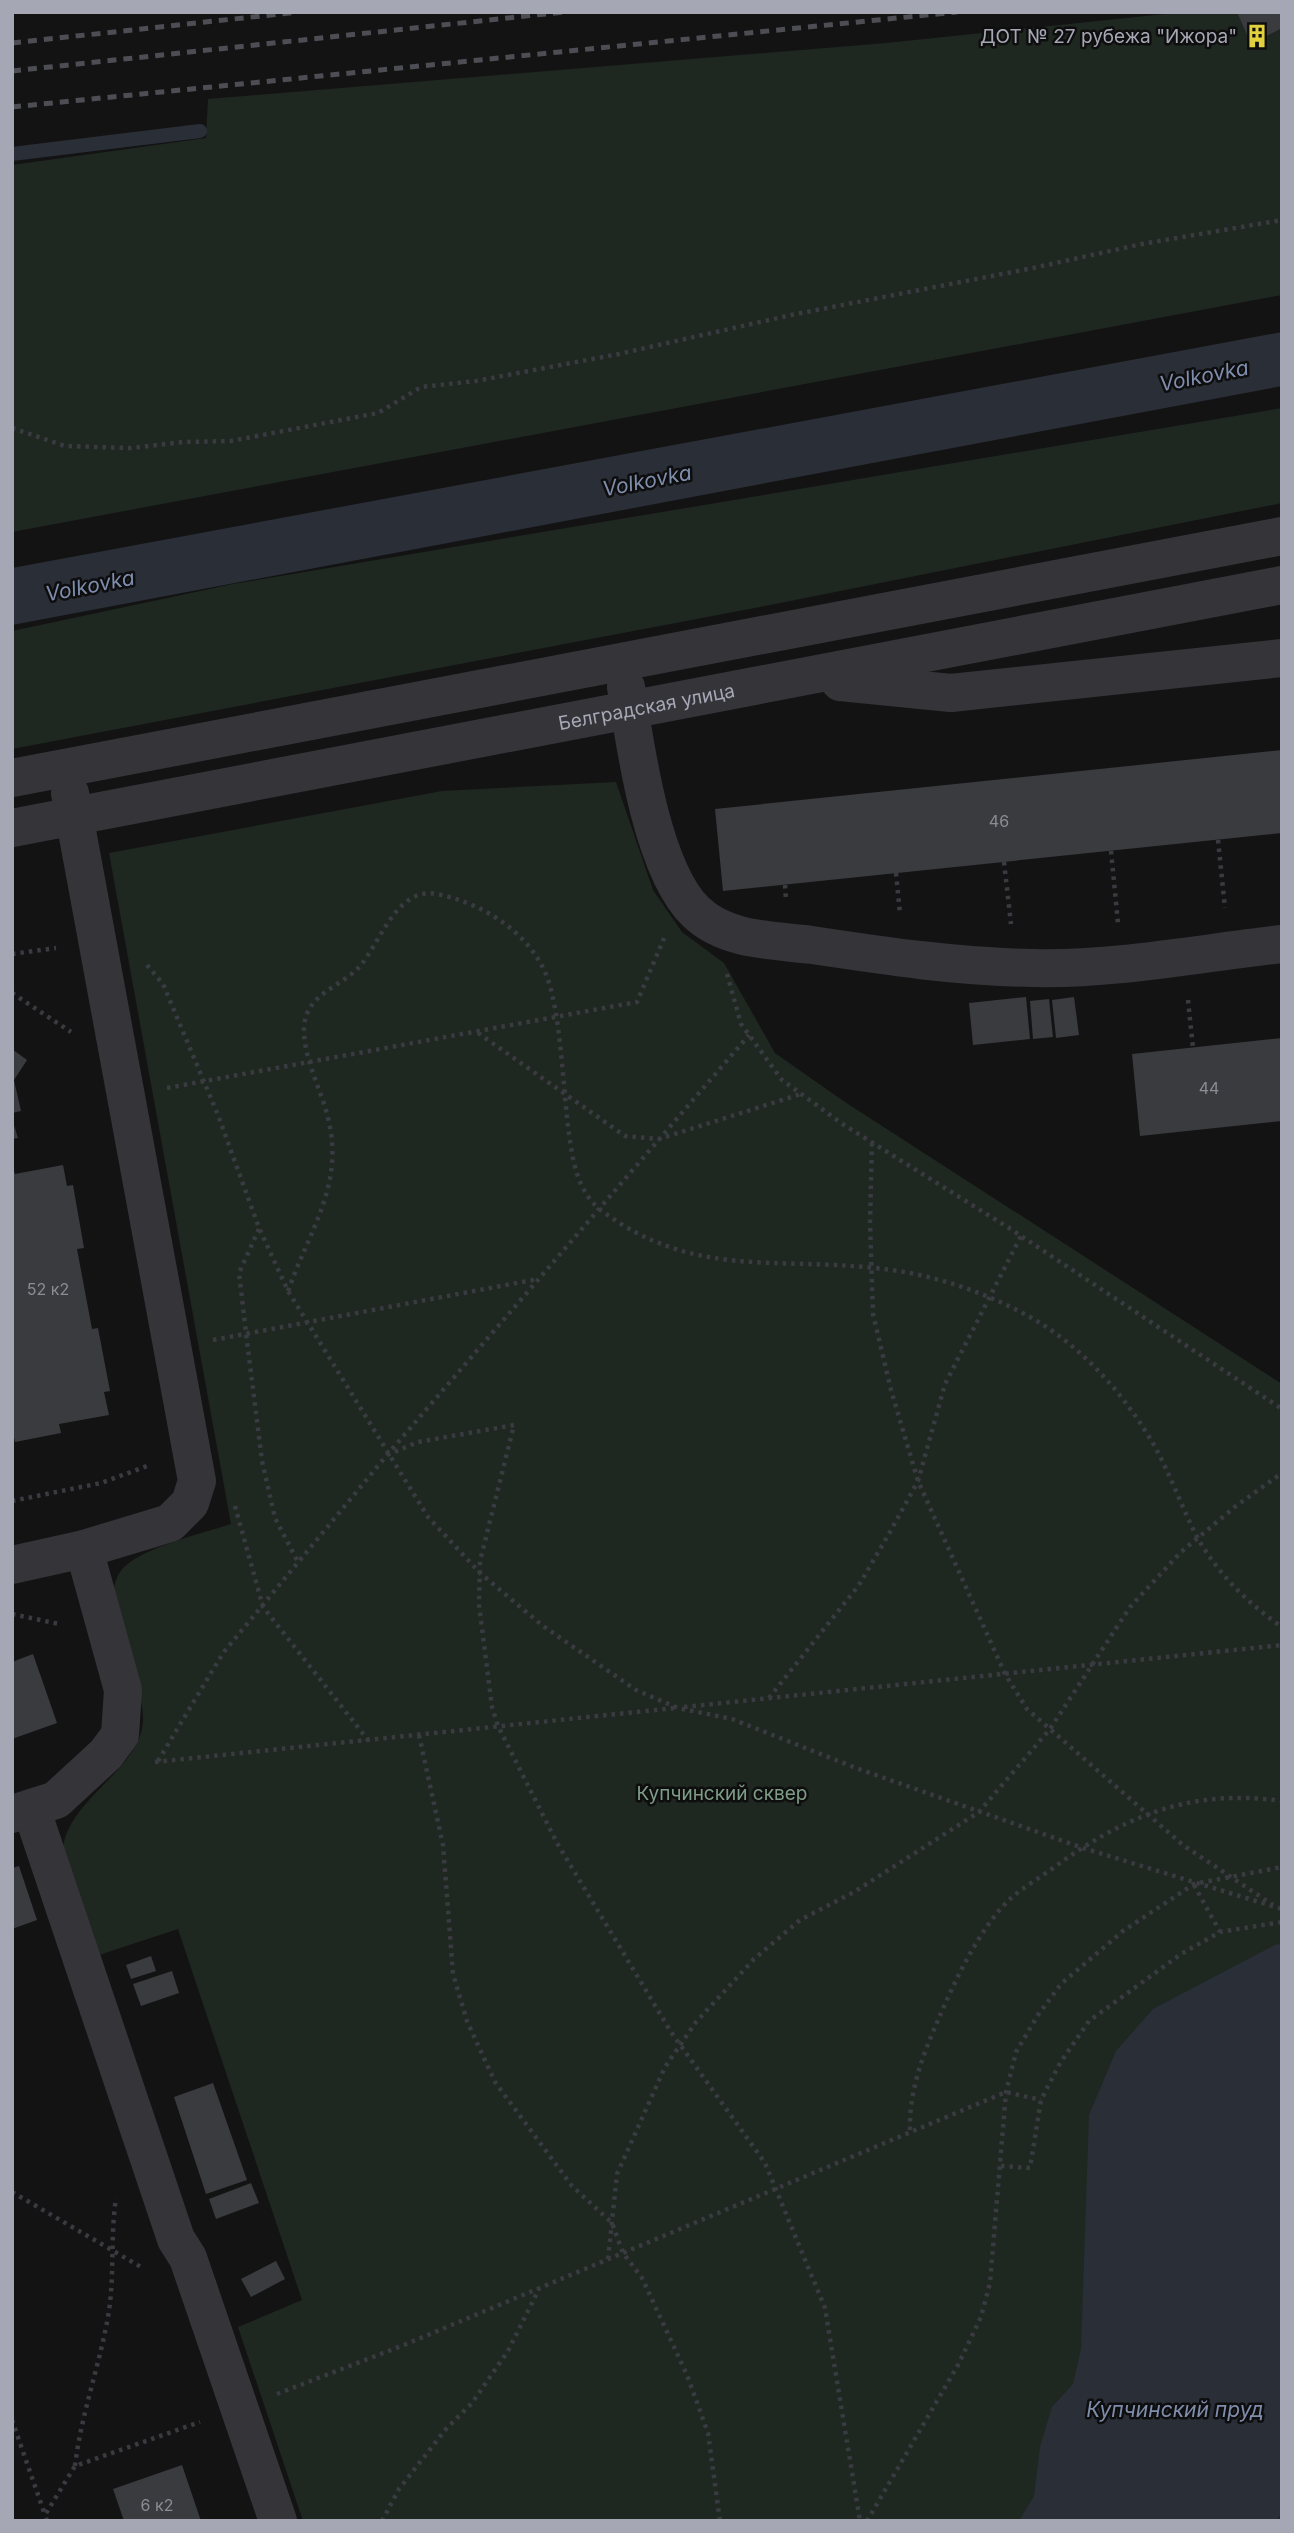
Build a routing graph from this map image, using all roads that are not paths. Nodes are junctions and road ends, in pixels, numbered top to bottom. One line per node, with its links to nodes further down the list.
1 (1282, 536): 4 (street)
2 (1282, 585): 5 (street, Белградская улица)
3 (1282, 658): 5 (street)
4 (622, 662): 6 (street); 7 (street)
5 (796, 678): 6 (street, Белградская улица)
6 (629, 710): 9 (street, Белградская улица); 11 (street)
7 (65, 768): 8 (street); 9 (street)
8 (12, 778)
9 (74, 816): 10 (street, Белградская улица); 12 (street)
10 (12, 828)
11 (1282, 944)
12 (84, 1549): 13 (street); 14 (street)
13 (12, 1565)
14 (21, 1811): 15 (street)
15 (278, 2521)

